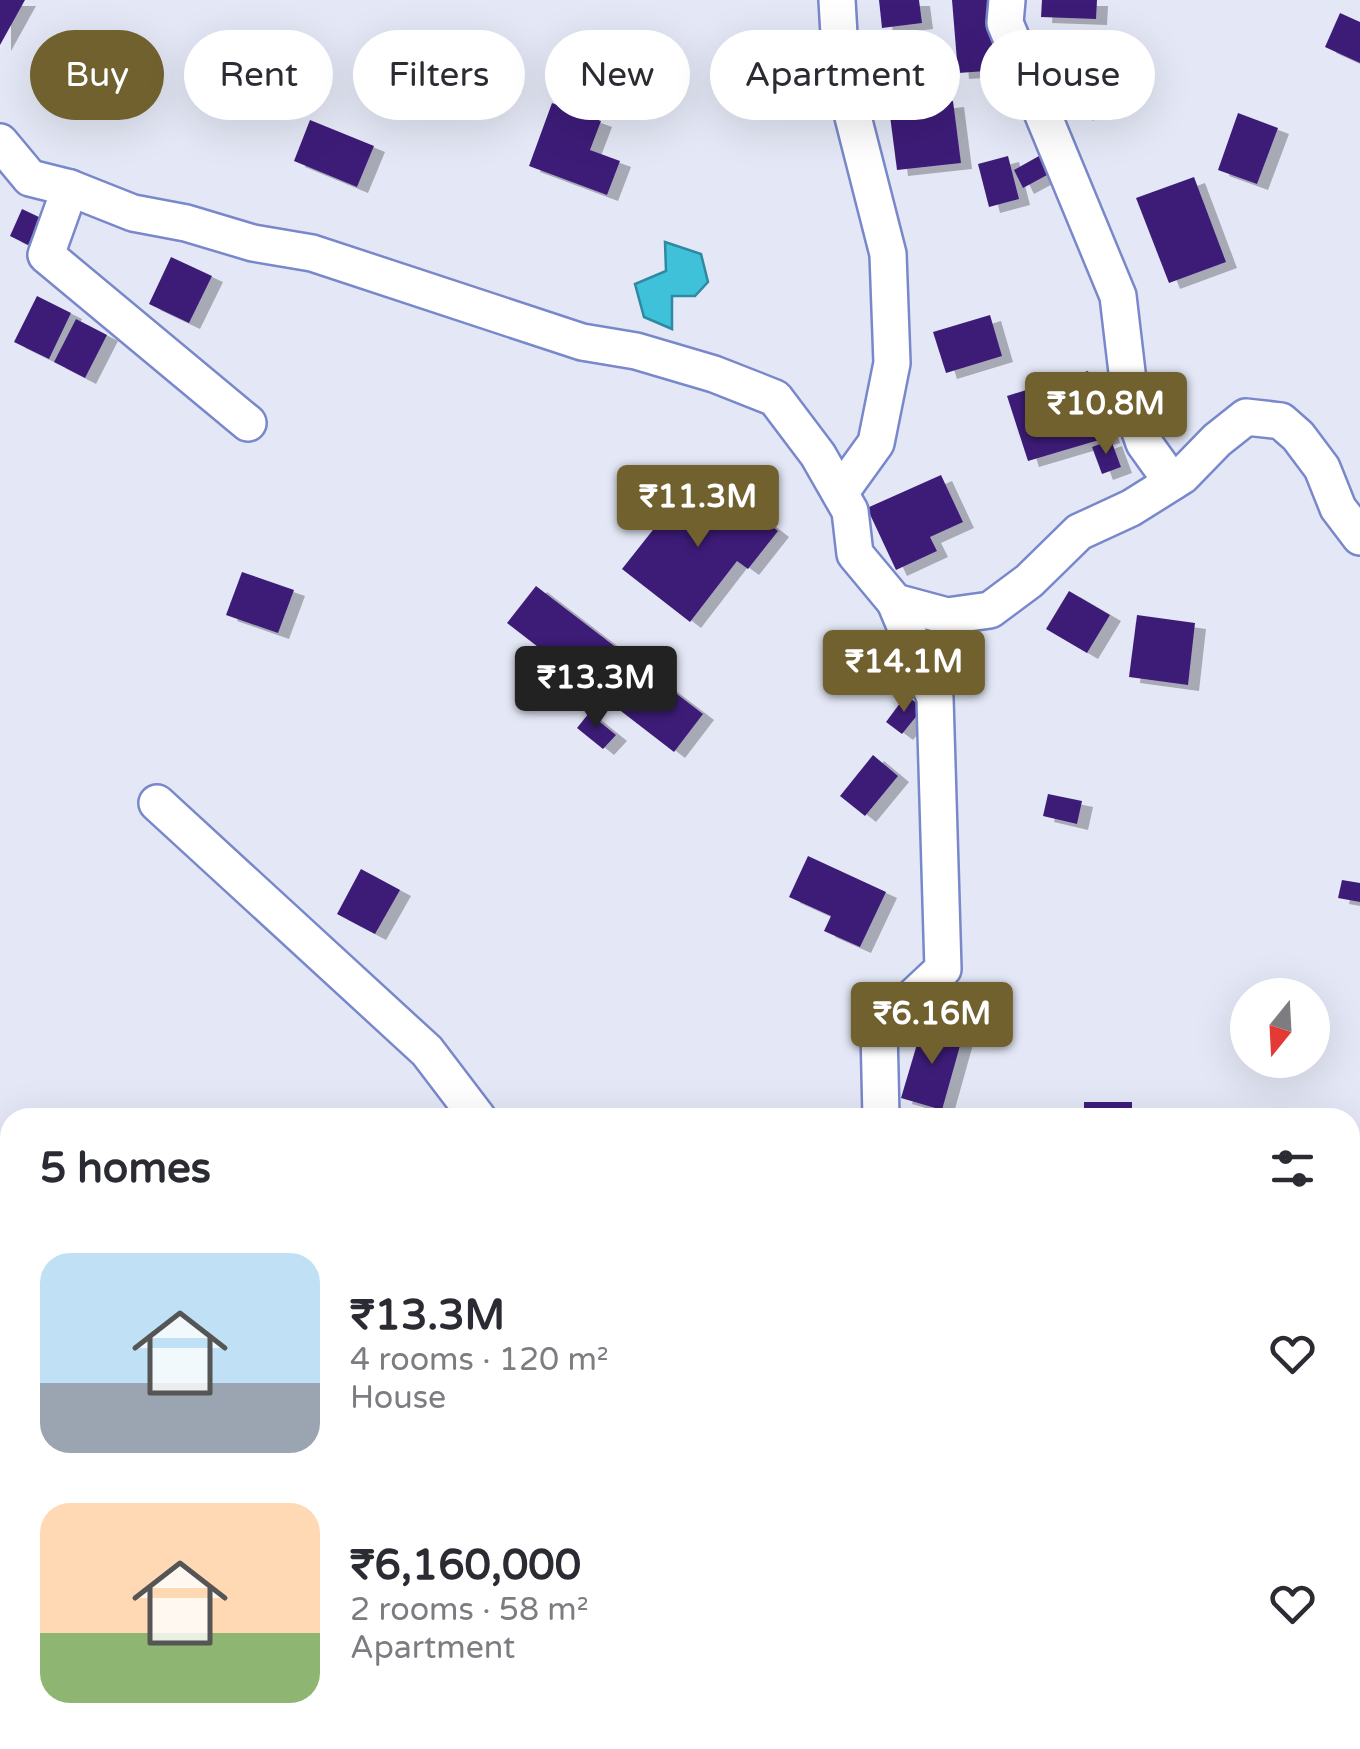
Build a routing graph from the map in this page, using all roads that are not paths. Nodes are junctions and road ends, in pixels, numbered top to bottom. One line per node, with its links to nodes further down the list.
1 (836, 0): 7 (street)
2 (1006, 0): 6 (street)
3 (0, 142): 4 (street)
4 (70, 188): 5 (street); 7 (street)
5 (248, 423)
6 (1172, 482): 8 (street); 9 (street)
7 (840, 493): 9 (street)
8 (1360, 538)
9 (895, 602): 12 (street)
10 (157, 803): 11 (street)
11 (470, 1108)
12 (881, 1108)

